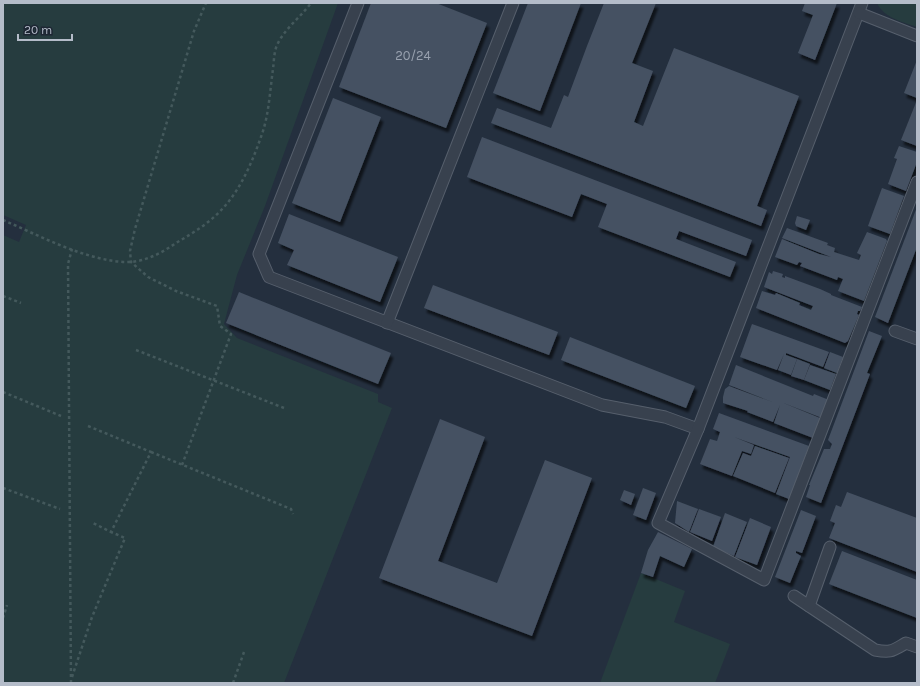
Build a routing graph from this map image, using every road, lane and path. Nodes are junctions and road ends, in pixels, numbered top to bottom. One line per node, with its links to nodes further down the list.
1 (206, 3): 10 (path)
2 (311, 3): 10 (path)
3 (358, 3): 13 (lane)
4 (513, 3): 13 (lane)
5 (861, 8): 6 (lane); 22 (lane)
6 (917, 36)
7 (917, 182): 22 (lane)
8 (3, 220): 9 (path)
9 (72, 249): 10 (path); 37 (path)
10 (131, 262): 17 (path)
11 (3, 296): 12 (path)
12 (21, 303)
13 (387, 323): 22 (lane)
14 (895, 331): 15 (lane)
15 (917, 339)
16 (136, 350): 17 (path)
17 (214, 380): 19 (path); 24 (path)
18 (3, 392): 20 (path)
19 (284, 408)
20 (61, 416)
21 (88, 426): 23 (path)
22 (698, 429)
23 (151, 452): 24 (path); 29 (path)
24 (182, 465): 27 (path)
25 (3, 488): 26 (path)
26 (60, 509)
27 (293, 514)
28 (91, 522): 29 (path)
29 (111, 532): 37 (path)
30 (830, 547): 33 (lane)
31 (794, 596): 33 (lane)
32 (7, 604): 34 (path)
33 (809, 606): 35 (lane)
34 (3, 618)
35 (917, 646)
36 (244, 652): 38 (path)
37 (71, 681)
38 (233, 683)

